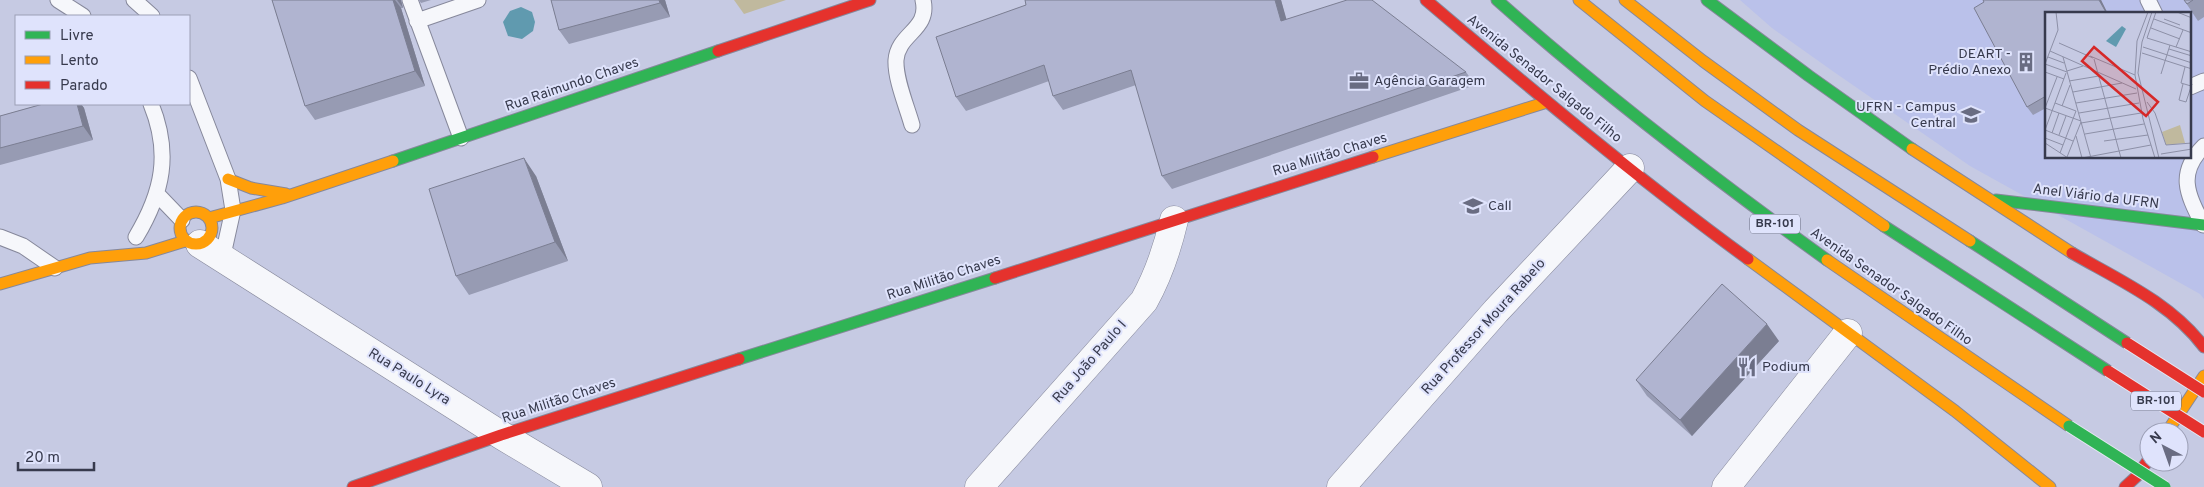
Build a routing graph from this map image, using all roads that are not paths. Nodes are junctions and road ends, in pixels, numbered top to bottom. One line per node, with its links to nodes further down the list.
1 (58, 0): 14 (lane)
2 (134, 0): 15 (lane)
3 (410, 0): 16 (lane)
4 (478, 0): 16 (lane)
5 (870, 0): 23 (main road, Rua Raimundo Chaves)
6 (923, 0): 22 (lane)
7 (1426, 0): 20 (main road, Avenida Senador Salgado Filho)
8 (1497, 0): 54 (main road, Avenida Senador Salgado Filho / BR-101, bridge)
9 (1579, 0): 44 (main road, BR-101, bridge)
10 (1625, 0): 42 (main road, bridge)
11 (1707, 0): 29 (main road)
12 (2148, 0): 13 (lane)
13 (2154, 12)
14 (81, 15)
15 (151, 15)
16 (417, 21): 23 (lane)
17 (190, 81): 26 (lane)
18 (2204, 81): 19 (lane)
19 (2192, 86)
20 (1547, 102): 25 (main road, Avenida Senador Salgado Filho); 30 (main road, Rua Militão Chaves)
21 (151, 105): 27 (lane)
22 (912, 125)
23 (461, 138): 28 (main road, Rua Raimundo Chaves)
24 (2204, 146): 32 (lane)
25 (1630, 168): 39 (main road, Avenida Senador Salgado Filho); 50 (street, Rua Professor Moura Rabelo)
26 (228, 179): 28 (main road); 33 (lane)
27 (157, 194): 31 (lane); 35 (lane)
28 (287, 196): 33 (main road, Rua Raimundo Chaves)
29 (1984, 198): 32 (main road, Anel Viário da UFRN); 40 (main road)
30 (1174, 220): 45 (main road, Rua Militão Chaves); 49 (street, Rua João Paulo I)
31 (181, 222): 33 (main road); 33 (main road, Rua Raimundo Chaves); 35 (main road, Rua Raimundo Chaves)
32 (2204, 225)
33 (215, 236): 36 (main road, Rua Raimundo Chaves); 45 (street, Rua Paulo Lyra)
34 (0, 237): 37 (lane)
35 (129, 240): 36 (main road, Rua Raimundo Chaves)
36 (90, 258): 37 (main road, Rua Raimundo Chaves)
37 (55, 268): 38 (main road, Rua Raimundo Chaves)
38 (0, 284)
39 (1848, 333): 51 (street); 52 (main road, Avenida Senador Salgado Filho)
40 (2204, 347)
41 (2204, 376): 43 (main road)
42 (2204, 392)
43 (2174, 422)
44 (2204, 432)
45 (501, 435): 47 (main road, Rua Militão Chaves); 48 (street, Rua Paulo Lyra)
46 (2140, 472): 53 (main road)
47 (353, 487)
48 (588, 487)
49 (979, 487)
50 (1341, 487)
51 (1726, 487)
52 (2050, 487)
53 (2125, 487)
54 (2164, 487)

